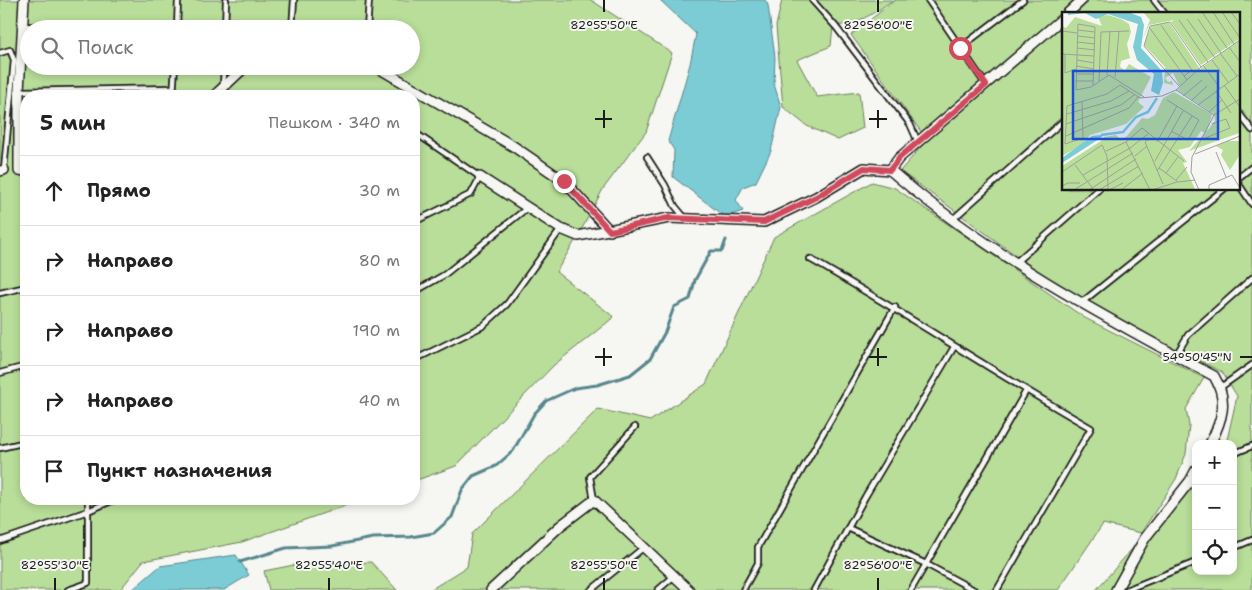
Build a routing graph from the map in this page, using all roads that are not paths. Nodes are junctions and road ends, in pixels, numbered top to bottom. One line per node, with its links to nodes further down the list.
1 (24, 0): 14 (street)
2 (178, 0): 15 (lane)
3 (226, 0): 16 (lane)
4 (294, 0): 17 (lane)
5 (369, 0): 18 (lane)
6 (812, 0): 38 (lane)
7 (928, 0): 19 (lane)
8 (1023, 0): 19 (lane)
9 (1082, 0): 11 (street)
10 (1154, 0): 12 (lane)
11 (1069, 12)
12 (1163, 12)
13 (1062, 19): 26 (street)
14 (24, 20)
15 (177, 20)
16 (225, 20)
17 (293, 20)
18 (368, 20)
19 (960, 48): 26 (lane)
20 (0, 53): 41 (lane)
21 (20, 75): 32 (street)
22 (174, 75): 27 (lane)
23 (224, 75): 28 (lane)
24 (237, 75): 28 (street)
25 (391, 75): 31 (street)
26 (986, 85): 38 (street)
27 (173, 88): 29 (lane)
28 (223, 88): 30 (street)
29 (70, 90)
30 (221, 90)
31 (416, 90)
32 (19, 91): 42 (street)
33 (420, 92): 55 (street)
34 (1240, 115): 36 (lane)
35 (1062, 122): 53 (lane)
36 (1252, 130)
37 (420, 136): 45 (lane)
38 (918, 142): 43 (street)
39 (647, 157): 52 (lane)
40 (1252, 167): 44 (lane)
41 (2, 170)
42 (20, 170)
43 (890, 170): 52 (street); 53 (street)
44 (1240, 176)
45 (480, 177): 50 (street); 51 (lane)
46 (1240, 186): 49 (lane)
47 (1098, 190): 57 (lane)
48 (1223, 190): 62 (lane)
49 (1252, 204)
50 (527, 208): 54 (street); 60 (lane)
51 (420, 219)
52 (686, 219): 55 (street)
53 (953, 219): 57 (street)
54 (561, 229): 55 (street); 66 (lane)
55 (610, 231)
56 (810, 259): 63 (lane)
57 (1016, 262): 62 (street)
58 (1252, 278): 65 (lane)
59 (20, 288): 61 (lane)
60 (420, 289)
61 (0, 294)
62 (1081, 303): 65 (street)
63 (894, 307): 64 (lane); 96 (lane)
64 (954, 347): 71 (lane); 83 (lane)
65 (1176, 355): 70 (street)
66 (420, 357)
67 (1252, 365): 70 (lane)
68 (20, 368): 69 (lane)
69 (0, 373)
70 (1221, 387): 73 (street)
71 (1026, 391): 88 (lane); 100 (lane)
72 (635, 427): 79 (lane)
73 (1212, 440)
74 (20, 443): 76 (lane)
75 (1252, 446): 77 (lane)
76 (0, 448)
77 (1237, 452)
78 (1192, 477): 101 (street)
79 (594, 500): 87 (street); 92 (street)
80 (88, 505): 82 (lane)
81 (102, 505): 82 (lane)
82 (88, 511): 85 (lane); 91 (lane)
83 (848, 528): 88 (lane); 97 (lane)
84 (1252, 540): 86 (lane)
85 (0, 541)
86 (1237, 546)
87 (644, 547): 90 (street); 93 (lane)
88 (926, 564): 98 (lane); 99 (lane)
89 (1192, 564): 102 (lane)
90 (673, 577): 94 (lane); 95 (street)
91 (68, 590)
92 (491, 590)
93 (591, 590)
94 (658, 590)
95 (689, 590)
96 (743, 590)
97 (814, 590)
98 (911, 590)
99 (974, 590)
100 (997, 590)
101 (1116, 590)
102 (1126, 590)

